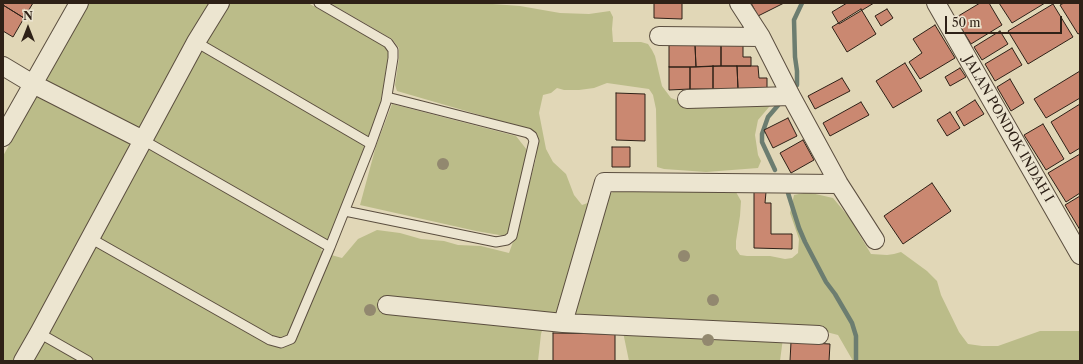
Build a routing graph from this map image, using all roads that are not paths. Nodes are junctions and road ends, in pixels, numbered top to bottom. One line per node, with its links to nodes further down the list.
1 (79, 3): 10 (street)
2 (220, 3): 8 (street)
3 (320, 3): 12 (lane)
4 (739, 3): 7 (street)
5 (936, 3): 22 (street, JALAN PONDOK INDAH I)
6 (659, 36): 7 (street)
7 (761, 37): 11 (street)
8 (196, 42): 15 (street); 16 (lane)
9 (3, 66): 10 (street)
10 (33, 84): 14 (street); 15 (street)
11 (791, 96): 13 (street); 17 (street)
12 (387, 97): 16 (lane); 18 (lane)
13 (687, 99)
14 (3, 137)
15 (143, 140): 19 (street); 21 (lane)
16 (371, 144): 18 (lane)
17 (839, 184): 20 (street); 24 (street)
18 (345, 211): 21 (lane)
19 (90, 238): 21 (lane); 25 (street)
20 (875, 240)
21 (330, 247)
22 (1080, 255)
23 (387, 305): 24 (street)
24 (562, 323): 26 (street)
25 (39, 333): 27 (street); 28 (lane)
26 (819, 335)
27 (23, 361)
28 (88, 361)

